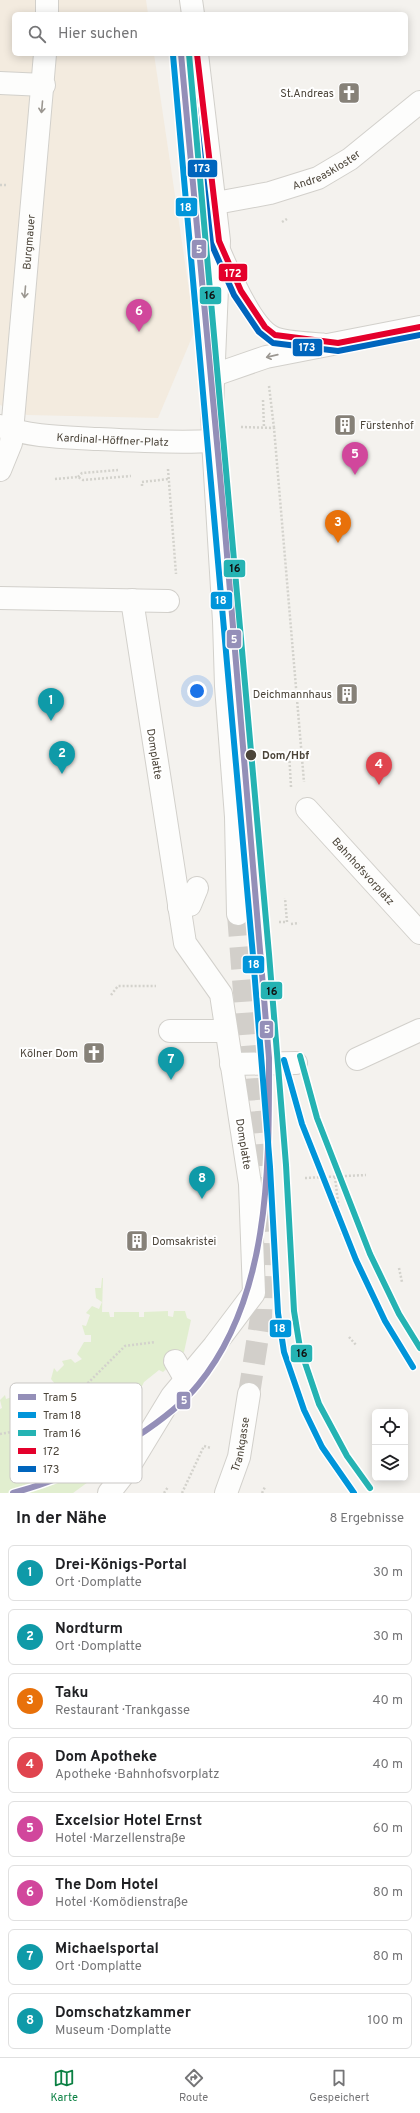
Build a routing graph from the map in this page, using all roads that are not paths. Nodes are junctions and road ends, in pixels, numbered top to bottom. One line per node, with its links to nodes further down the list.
1 (47, 0): 3 (street)
2 (191, 0): 4 (street)
3 (47, 12)
4 (193, 12)
5 (45, 56): 8 (street, Burgmauer)
6 (197, 56): 10 (street)
7 (0, 83): 8 (street)
8 (44, 85): 15 (street, Burgmauer, one-way to 15)
9 (420, 102): 10 (street, Andreaskloster)
10 (216, 203): 11 (street)
11 (219, 241): 13 (lane); 14 (street)
12 (420, 327): 13 (street)
13 (338, 343): 14 (street, one-way to 14)
14 (214, 375): 16 (street)
15 (6, 428): 16 (street, Kardinal-Höffner-Platz); 17 (street)
16 (213, 441): 24 (street)
17 (0, 470)
18 (0, 598): 19 (street)
19 (132, 600): 20 (street); 23 (street, Domplatte)
20 (168, 601)
21 (299, 802): 25 (street, Bahnhofsvorplatz)
22 (197, 888): 23 (street)
23 (179, 907): 28 (street, Domplatte)
24 (238, 914)
25 (420, 933)
26 (420, 1030): 29 (street)
27 (170, 1031): 28 (street)
28 (226, 1031): 31 (street, Domplatte)
29 (357, 1059)
30 (296, 1063): 31 (street)
31 (232, 1064): 33 (street, Domplatte)
32 (250, 1394): 36 (street, Trankgasse)
33 (142, 1445)
34 (117, 1483): 35 (street, Domplatte)
35 (109, 1493)
36 (226, 1493)

